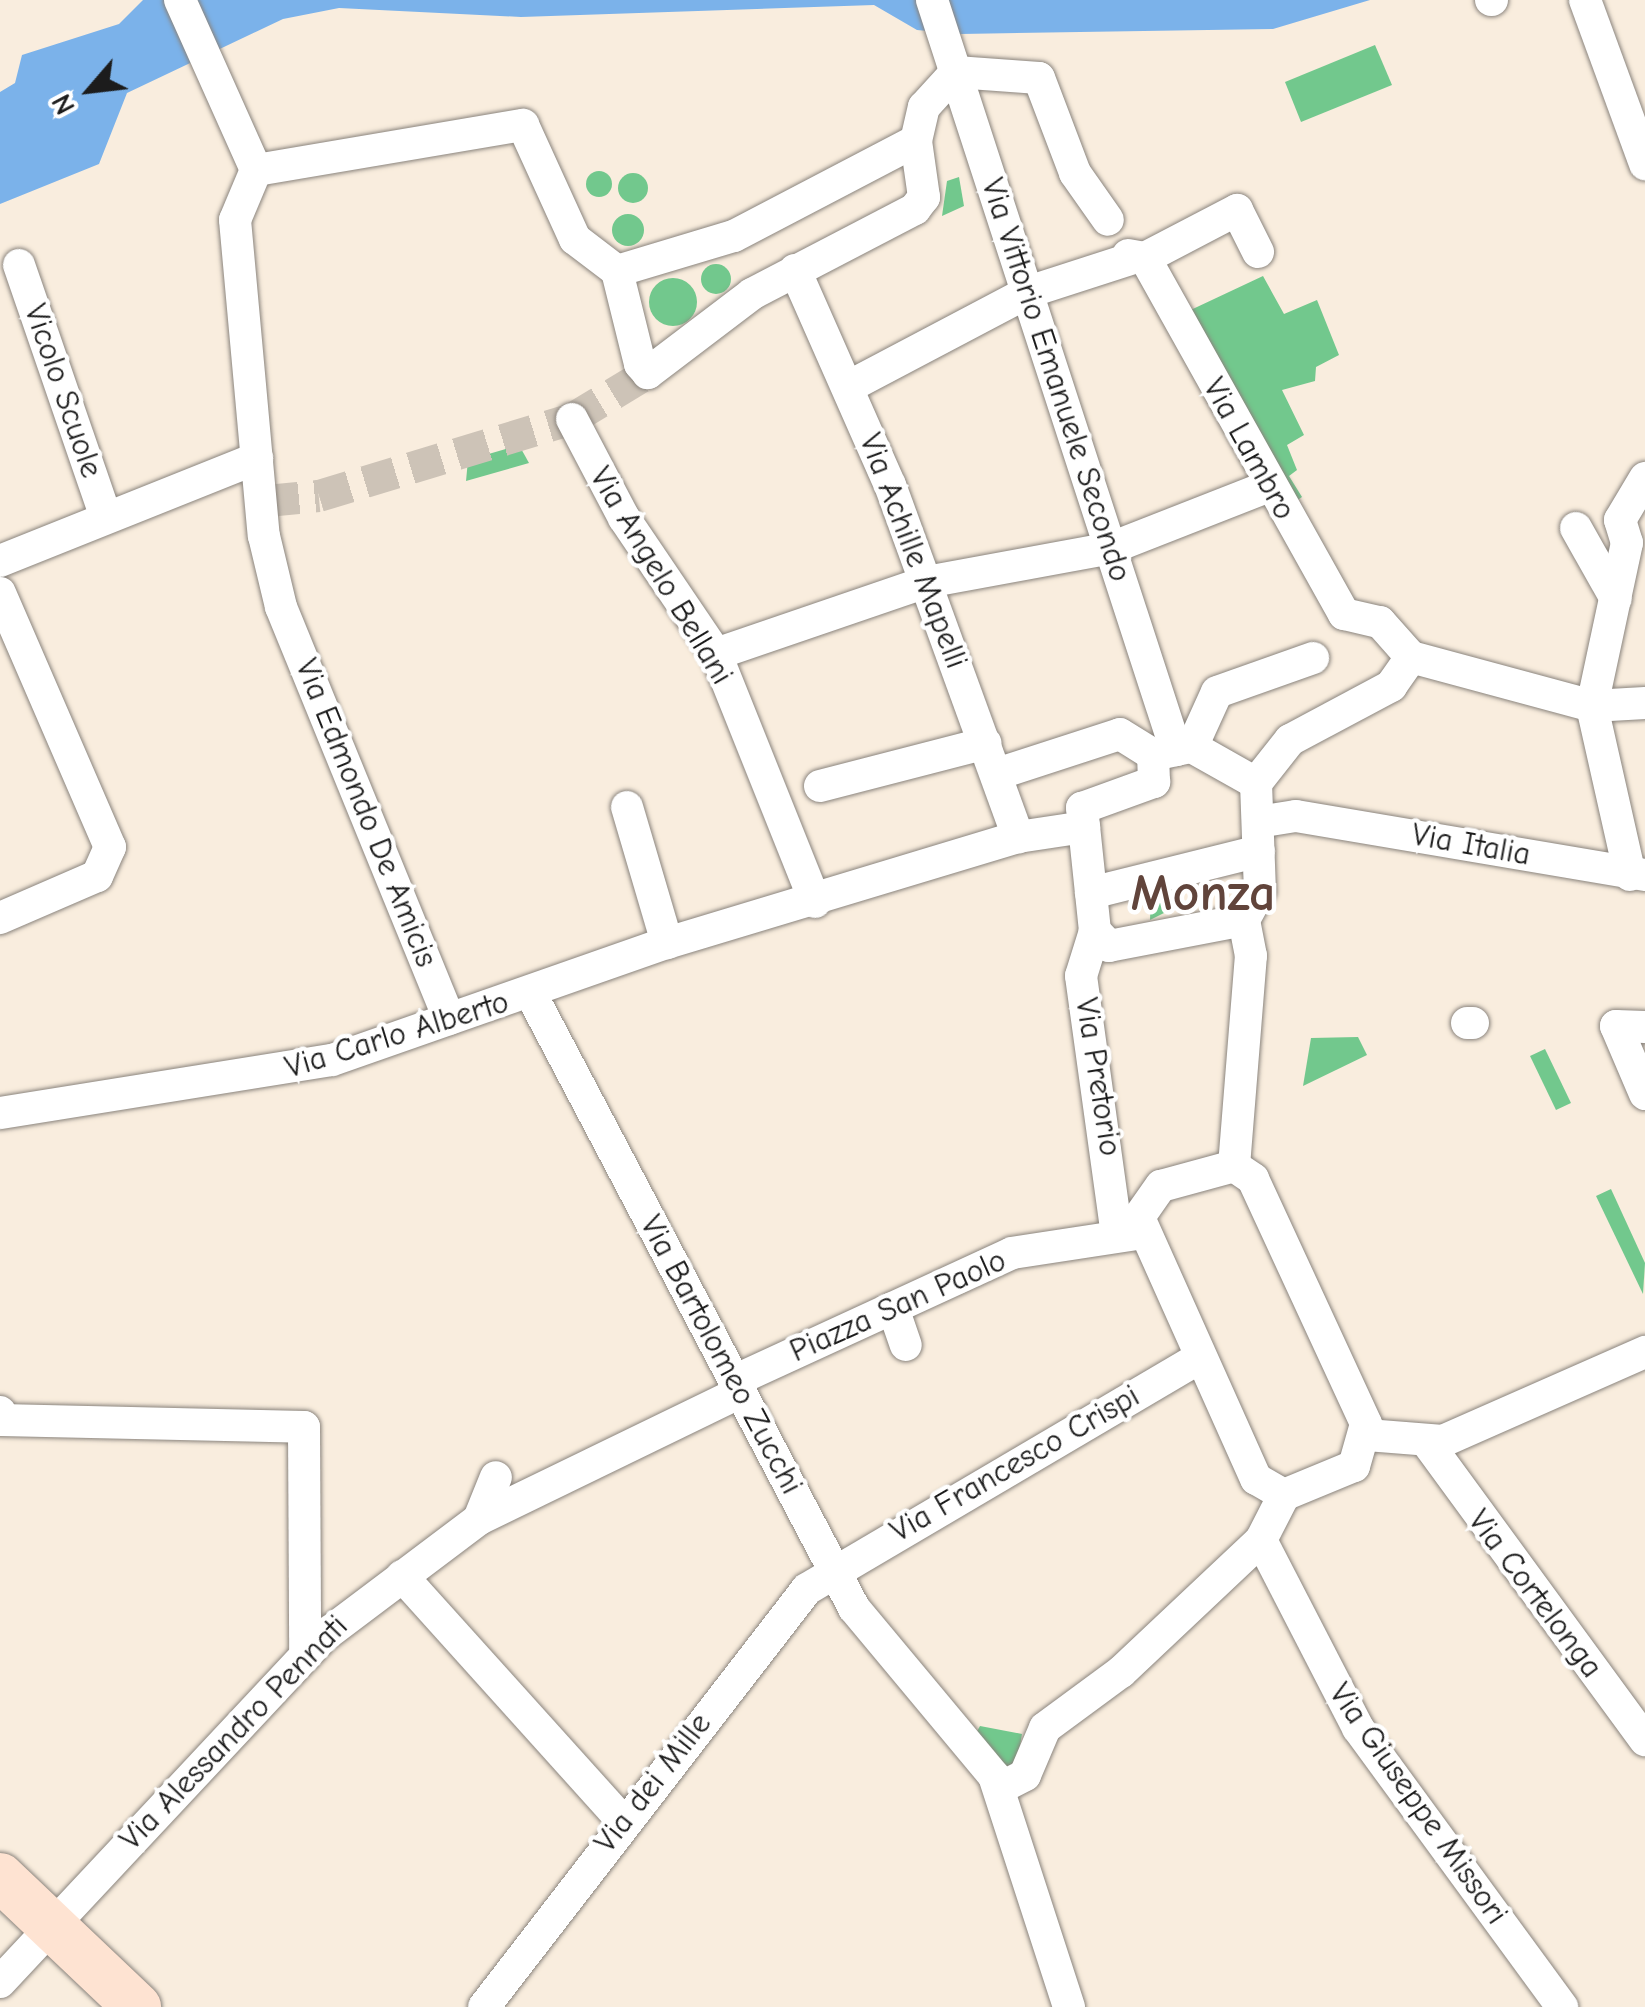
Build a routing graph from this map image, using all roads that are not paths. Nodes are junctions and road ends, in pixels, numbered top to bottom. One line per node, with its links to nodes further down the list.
1 (180, 0): 7 (street)
2 (932, 0): 4 (street, Via Vittorio Emanuele Secondo)
3 (1585, 0): 6 (street)
4 (951, 58): 5 (street); 8 (street, Via Lambro); 13 (street, Via Vittorio Emanuele Secondo)
5 (916, 141): 11 (street); 12 (street)
6 (1645, 164)
7 (256, 170): 12 (street); 16 (street)
8 (1126, 245): 9 (street); 13 (street); 18 (street, Via Lambro)
9 (1258, 252)
10 (19, 265): 19 (street, Vicolo Scuole)
11 (795, 270): 12 (street); 14 (street, Via Achille Mapelli)
12 (617, 271)
13 (1028, 292): 14 (street); 22 (street, Via Vittorio Emanuele Secondo)
14 (850, 386): 24 (street, Via Achille Mapelli)
15 (572, 419): 27 (street, Via Angelo Bellani)
16 (257, 458): 19 (street); 49 (street, Via Edmondo De Amicis)
17 (1642, 484): 21 (street)
18 (1267, 486): 22 (street); 28 (street, Via Lambro)
19 (106, 517): 23 (street)
20 (1576, 528): 26 (street)
21 (1636, 541): 26 (street)
22 (1111, 548): 24 (street); 33 (street, Via Vittorio Emanuele Secondo)
23 (0, 561)
24 (926, 582): 27 (street); 32 (street, Via Achille Mapelli)
25 (0, 593): 44 (street)
26 (1616, 599): 31 (street)
27 (716, 654): 43 (street, Via Angelo Bellani)
28 (1402, 657): 31 (street, Via Lambro); 35 (street)
29 (1313, 658): 33 (street)
30 (1645, 703): 31 (street, Via Lambro)
31 (1598, 716): 41 (street)
32 (986, 743): 34 (street, Via Achille Mapelli); 36 (street)
33 (1173, 750): 34 (street); 35 (street); 38 (street)
34 (998, 774): 39 (street, Via Achille Mapelli)
35 (1256, 783): 40 (street)
36 (820, 786)
37 (627, 807): 47 (street)
38 (1084, 827): 39 (street, Via Carlo Alberto); 42 (street)
39 (1018, 836): 43 (street, Via Carlo Alberto)
40 (1258, 836): 41 (street, Via Italia); 42 (street, Via Italia); 45 (street)
41 (1638, 875)
42 (1091, 892): 46 (street)
43 (816, 902): 47 (street, Via Carlo Alberto)
44 (0, 918)
45 (1244, 920): 46 (street); 53 (street)
46 (1095, 931): 54 (street, Via Pretorio)
47 (668, 943): 48 (street, Via Carlo Alberto)
48 (531, 994): 49 (street, Via Carlo Alberto); 59 (street, Via Bartolomeo Zucchi)
49 (449, 1019): 52 (street, Via Carlo Alberto)
50 (1645, 1027): 51 (street)
51 (1645, 1094)
52 (0, 1113)
53 (1234, 1166): 54 (street); 61 (street)
54 (1128, 1234): 55 (street, Piazza San Paolo); 58 (street)
55 (893, 1308): 56 (street); 59 (street, Piazza San Paolo)
56 (906, 1344)
57 (1645, 1352): 62 (street)
58 (1198, 1359): 64 (street); 67 (street, Via Francesco Crispi)
59 (737, 1386): 65 (street, Via Alessandro Pennati); 67 (street, Via Bartolomeo Zucchi)
60 (0, 1412): 69 (street)
61 (1367, 1435): 62 (street); 64 (street)
62 (1429, 1445): 70 (street, Via Cortelonga)
63 (496, 1477): 65 (street, Via Alessandro Pennati)
64 (1284, 1495): 66 (street)
65 (478, 1519): 68 (street, Via Alessandro Pennati)
66 (1261, 1540): 71 (street); 79 (street, Via Giuseppe Missori)
67 (833, 1569): 71 (street, Via Bartolomeo Zucchi); 72 (street, Via dei Mille)
68 (402, 1576): 69 (street, Via Alessandro Pennati); 72 (street)
69 (306, 1656): 74 (street, Via Alessandro Pennati)
70 (1645, 1740)
71 (1000, 1788): 78 (street)
72 (622, 1820): 77 (street, Via dei Mille)
73 (0, 1877): 74 (street)
74 (50, 1924): 75 (street, Via Alessandro Pennati); 76 (street)
75 (0, 1982)
76 (137, 2007)
77 (484, 2007)
78 (1069, 2007)
79 (1562, 2007)

